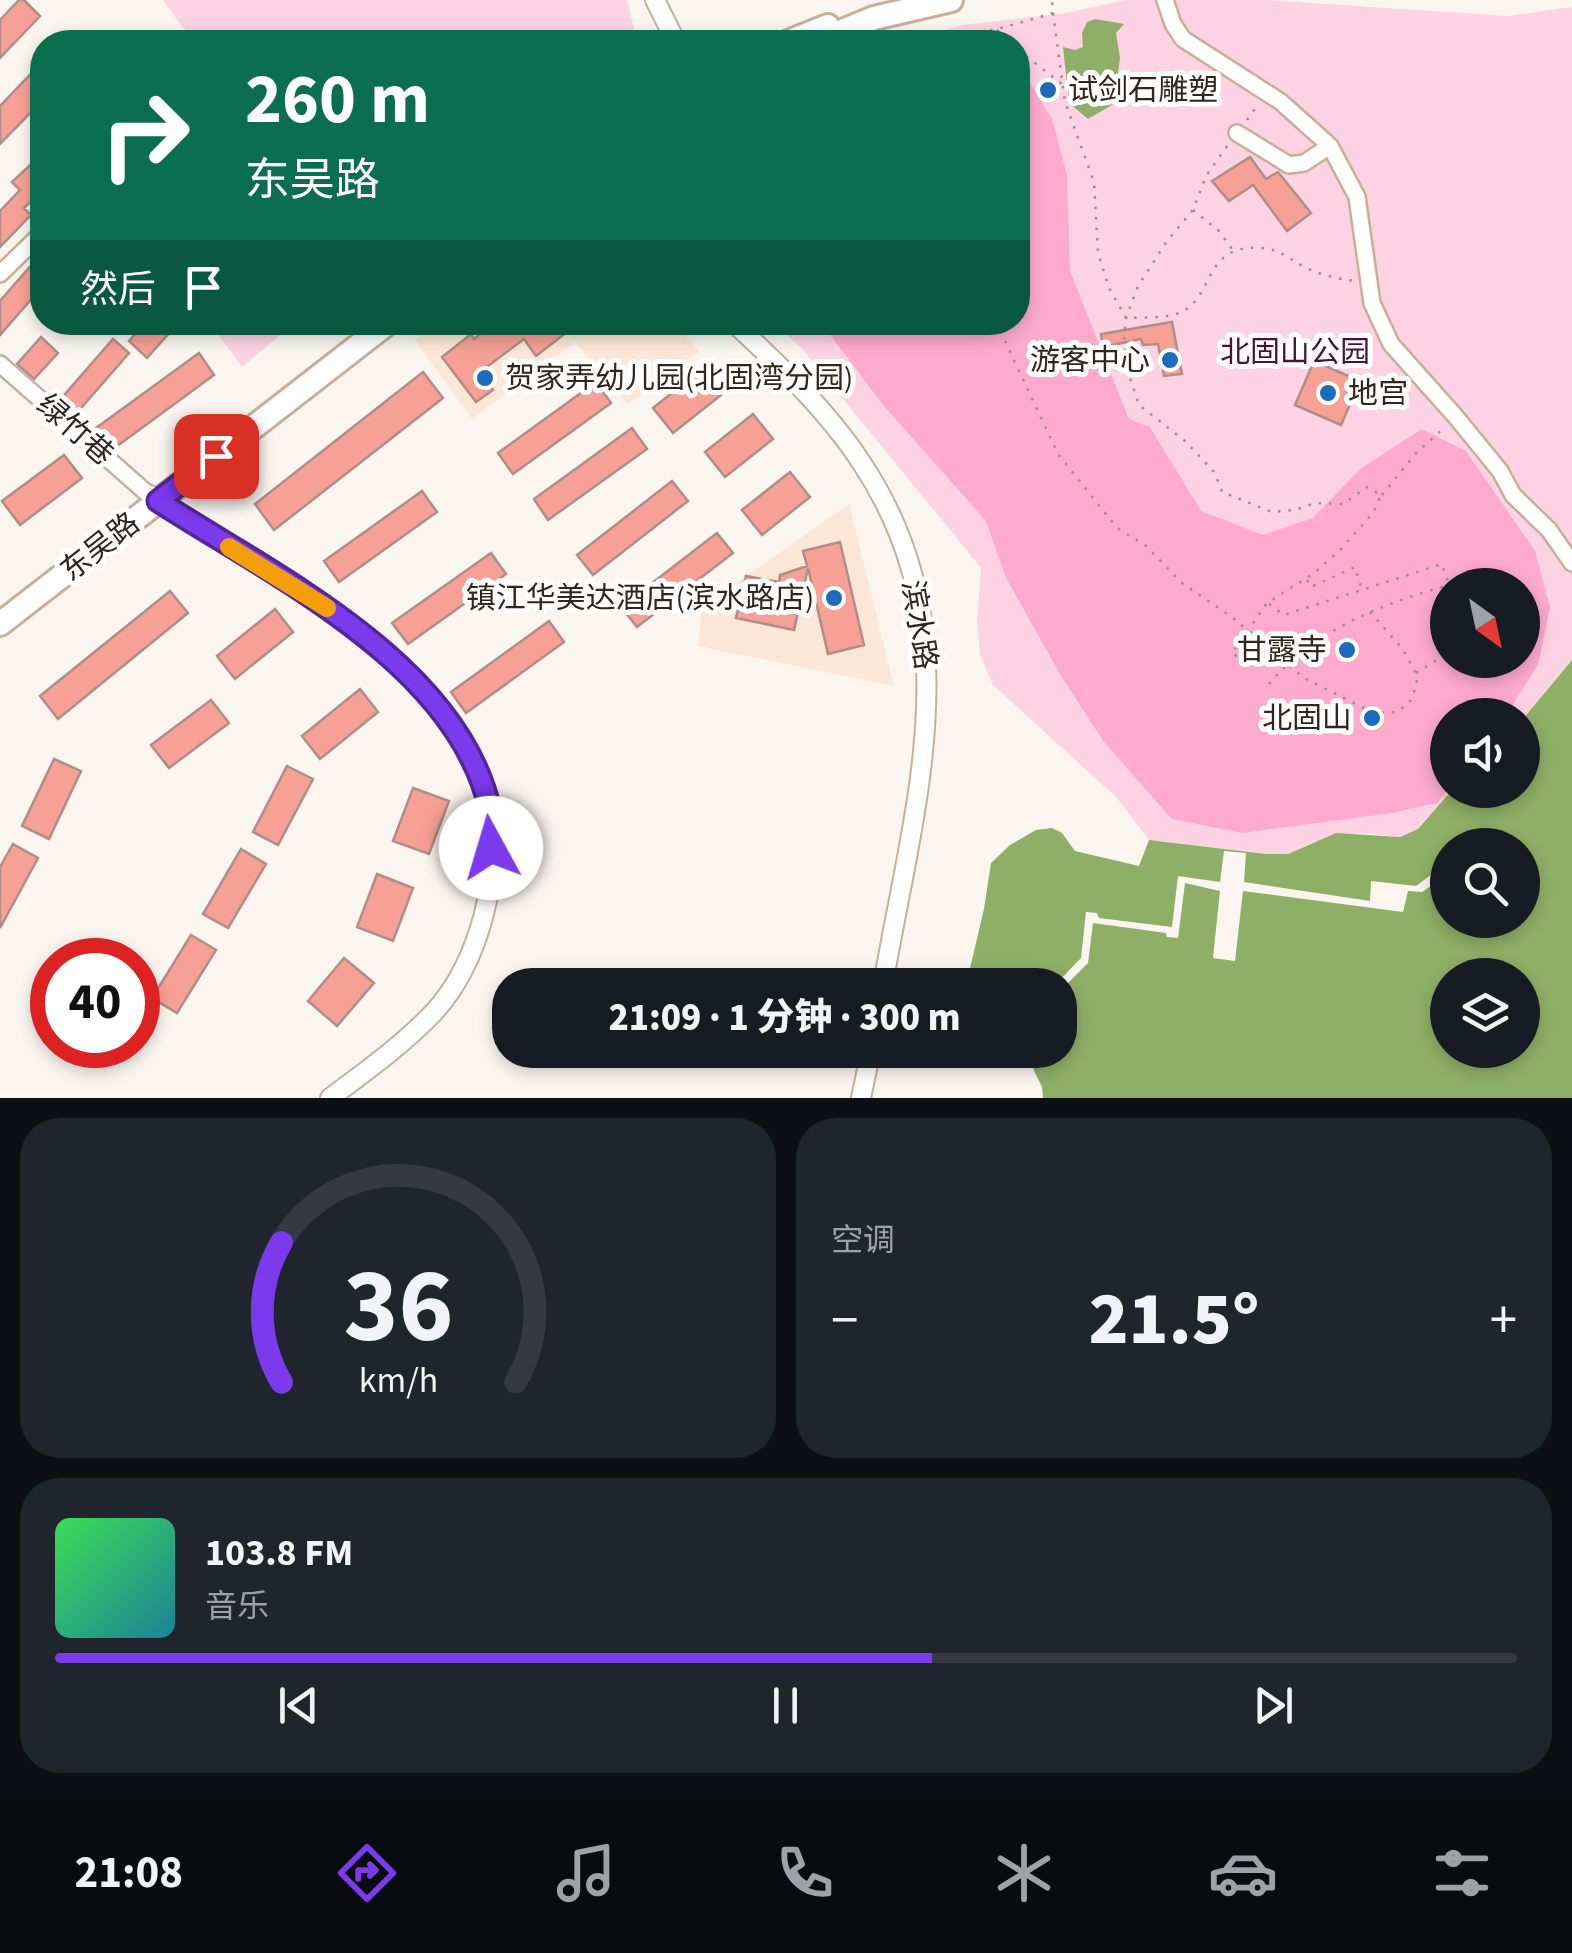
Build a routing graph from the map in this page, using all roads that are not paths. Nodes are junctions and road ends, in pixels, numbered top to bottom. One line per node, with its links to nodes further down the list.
1 (655, 0): 5 (street)
2 (902, 0): 6 (main road)
3 (951, 0): 7 (main road)
4 (1165, 0): 9 (street)
5 (670, 30)
6 (817, 30)
7 (845, 30)
8 (1238, 132): 9 (street)
9 (1330, 146): 17 (street)
10 (30, 245): 11 (street)
11 (0, 274)
12 (356, 335): 16 (main road, 东吴路)
13 (372, 335): 16 (main road, 东吴路)
14 (746, 335): 20 (street, 滨水路)
15 (0, 364): 16 (street, 绿竹巷)
16 (154, 498): 18 (main road, 东吴路); 19 (main road, 东吴路); 22 (street)
17 (1572, 563)
18 (0, 611)
19 (0, 624)
20 (887, 968)
21 (867, 1068): 23 (street)
22 (330, 1098)
23 (861, 1098)

